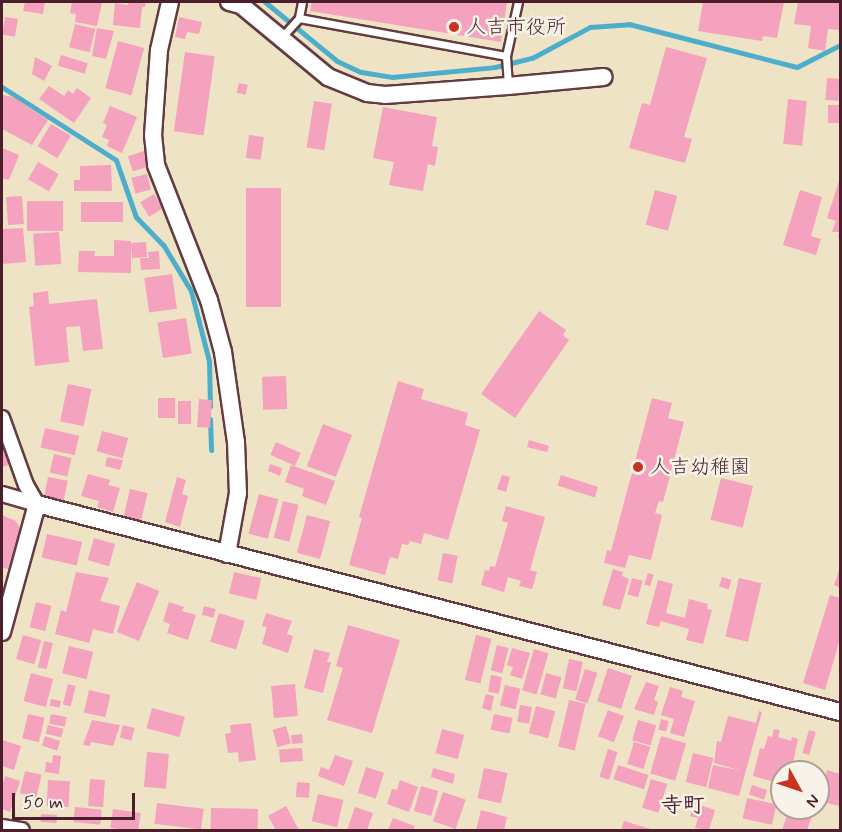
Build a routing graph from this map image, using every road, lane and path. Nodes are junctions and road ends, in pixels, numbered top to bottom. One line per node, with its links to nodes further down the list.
1 (170, 2): 13 (street)
2 (229, 2): 6 (street)
3 (302, 2): 5 (lane)
4 (518, 2): 7 (lane)
5 (299, 18): 6 (lane); 7 (lane)
6 (280, 39): 9 (street)
7 (506, 56): 9 (lane)
8 (604, 77): 9 (street)
9 (508, 86)
10 (2, 418): 12 (street)
11 (2, 494): 12 (street)
12 (37, 504): 13 (street); 14 (street)
13 (227, 554): 15 (street)
14 (2, 632)
15 (840, 712)
16 (2, 827): 17 (street)
17 (22, 831)

